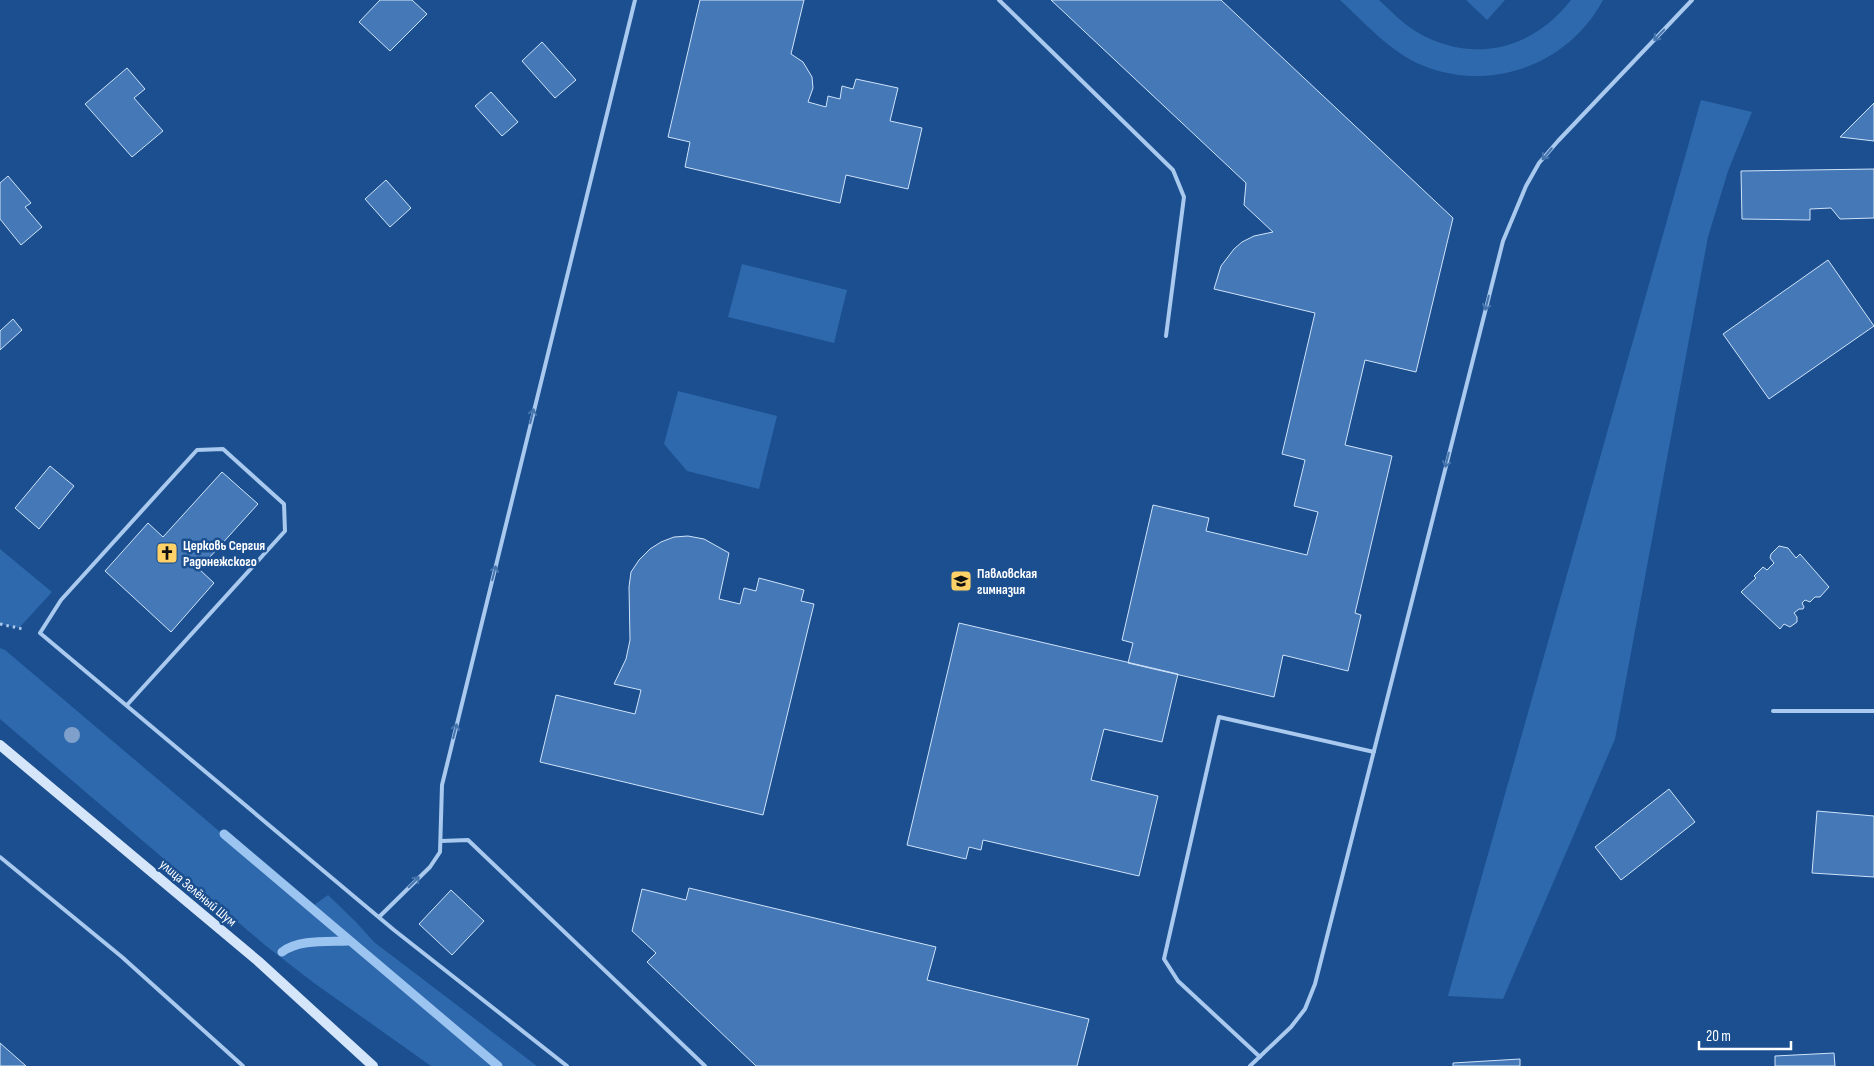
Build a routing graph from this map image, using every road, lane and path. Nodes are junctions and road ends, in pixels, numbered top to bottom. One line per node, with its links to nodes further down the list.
1 (635, 0): 12 (lane, one-way to 1)
2 (999, 0): 4 (lane)
3 (1692, 0): 11 (lane, one-way to 11)
4 (1166, 336)
5 (0, 624): 6 (path)
6 (40, 633): 7 (lane); 7 (lane)
7 (127, 705): 14 (lane)
8 (1773, 711): 9 (lane)
9 (1874, 711)
10 (0, 745): 17 (main road, улица Зелёный Шум)
11 (1374, 752): 15 (lane); 15 (lane)
12 (441, 841): 14 (lane, one-way to 12); 19 (lane)
13 (0, 857): 16 (lane)
14 (379, 917): 18 (lane)
15 (1260, 1057): 20 (lane)
16 (243, 1066)
17 (374, 1066)
18 (567, 1066)
19 (704, 1066)
20 (1250, 1066)

